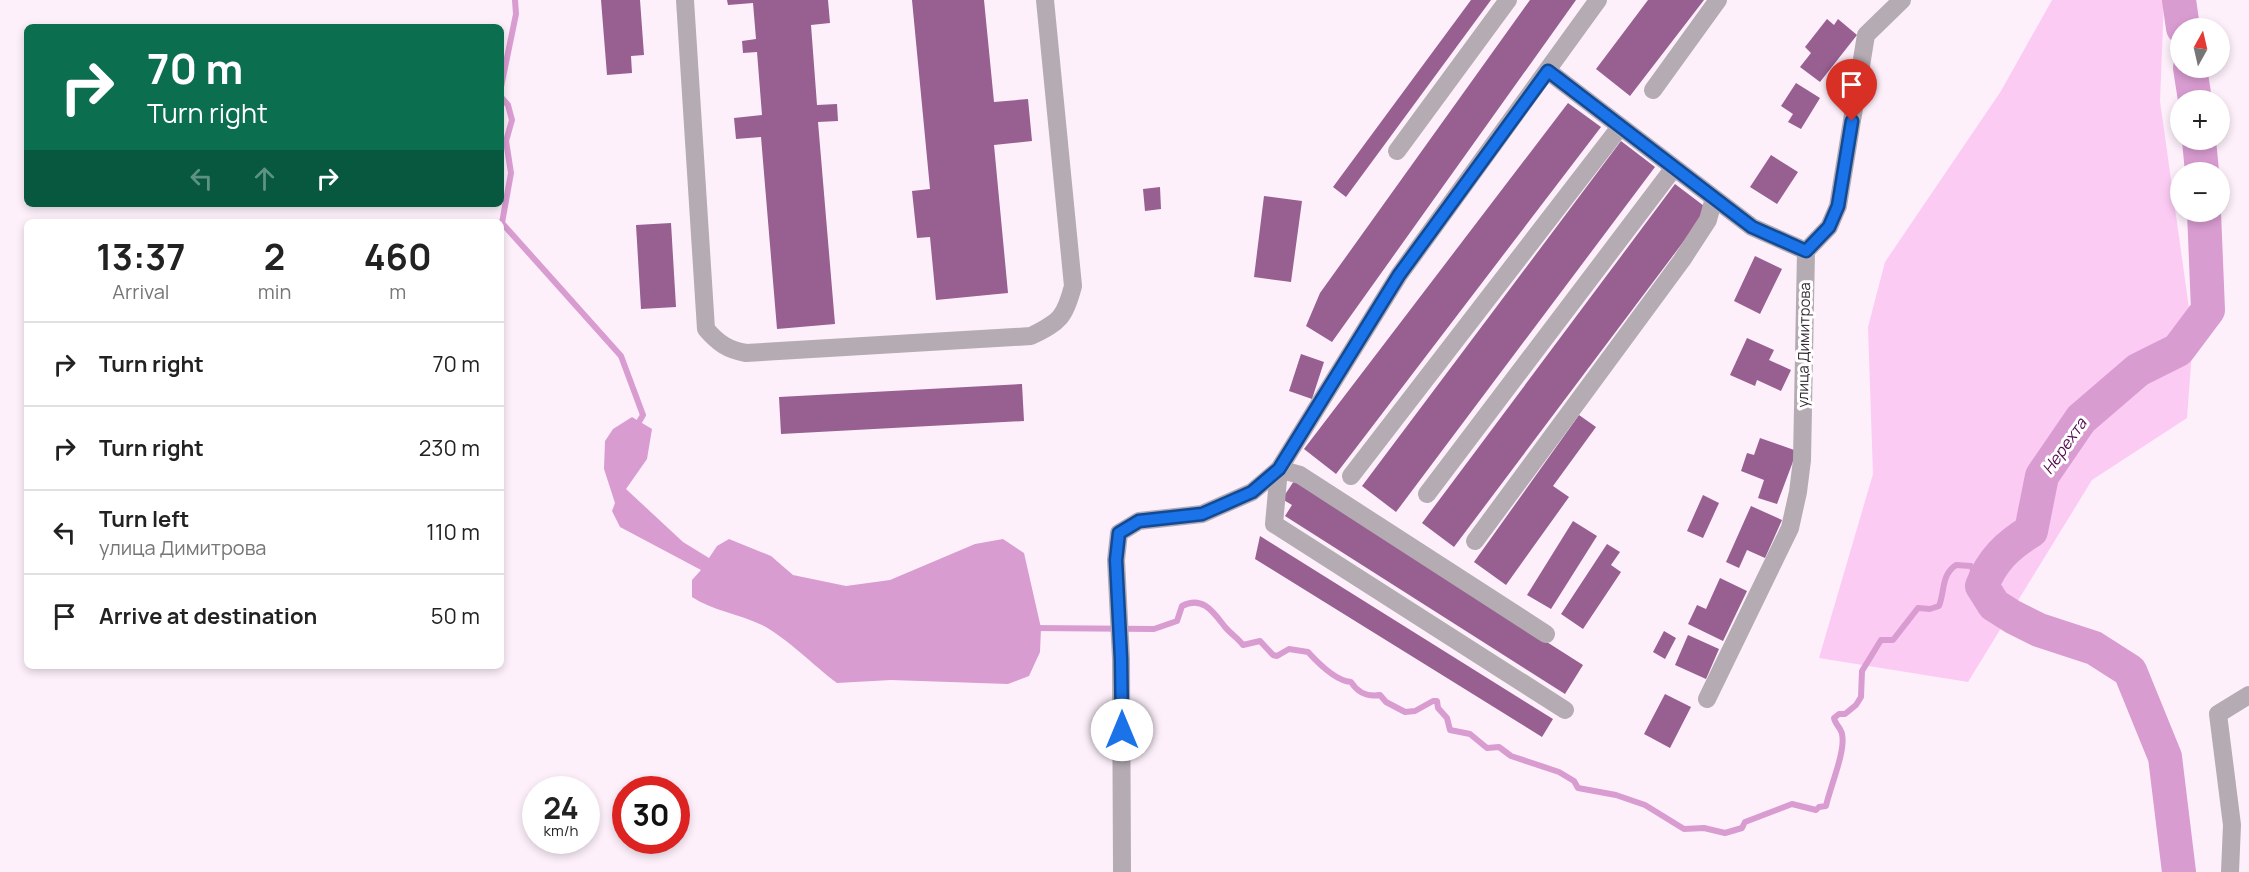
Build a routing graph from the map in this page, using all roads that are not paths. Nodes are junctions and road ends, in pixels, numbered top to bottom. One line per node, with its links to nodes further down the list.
1 (685, 0): 2 (street)
2 (1045, 0)
3 (1508, 0): 10 (street)
4 (1598, 0): 7 (street)
5 (1718, 0): 8 (street)
6 (1902, 0): 13 (street)
7 (1548, 71): 9 (street); 14 (street)
8 (1653, 90)
9 (1620, 127): 11 (street); 15 (street)
10 (1397, 151)
11 (1673, 169): 12 (street); 16 (street)
12 (1714, 198): 13 (street); 17 (street)
13 (1806, 251): 20 (street, улица Димитрова)
14 (1279, 469): 18 (street); 21 (street); 22 (street)
15 (1351, 476)
16 (1427, 494)
17 (1475, 541)
18 (1546, 634)
19 (2249, 695): 23 (street)
20 (1707, 699)
21 (1565, 710)
22 (1122, 872)
23 (2230, 872)

